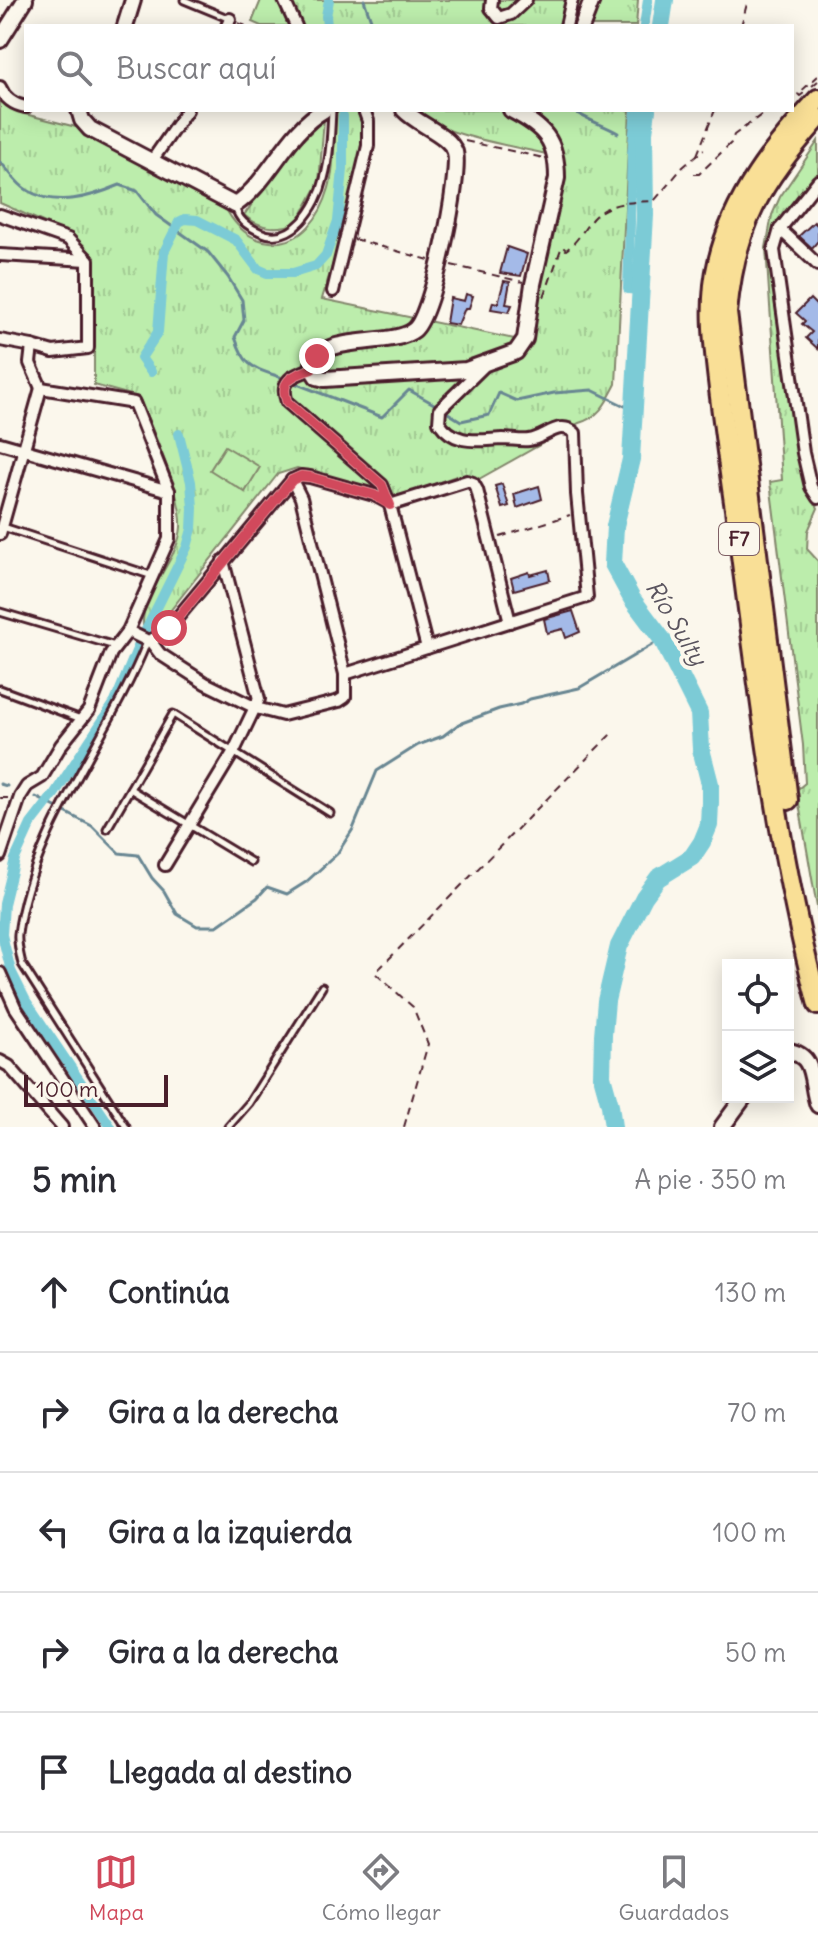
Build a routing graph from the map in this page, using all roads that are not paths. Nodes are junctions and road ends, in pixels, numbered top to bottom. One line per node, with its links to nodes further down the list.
1 (25, 0): 14 (street)
2 (133, 0): 10 (street)
3 (184, 0): 9 (lane)
4 (284, 0): 11 (street)
5 (492, 0): 6 (street)
6 (526, 0)
7 (572, 0): 12 (street)
8 (592, 0): 13 (street)
9 (229, 23)
10 (126, 24)
11 (295, 24)
12 (566, 24)
13 (583, 24)
14 (0, 40)
15 (0, 87): 17 (street)
16 (818, 99): 72 (highway, F7)
17 (24, 107)
18 (80, 112): 26 (street)
19 (186, 112): 26 (street)
20 (313, 112): 28 (street)
21 (332, 112): 28 (lane)
22 (365, 112): 34 (street)
23 (406, 112): 38 (street)
24 (515, 112): 37 (street)
25 (818, 118): 69 (highway, F7)
26 (151, 162): 28 (street)
27 (818, 181): 30 (street)
28 (235, 205)
29 (0, 215): 32 (street)
30 (780, 229): 33 (street); 43 (street)
31 (0, 255): 32 (street)
32 (88, 260): 36 (street)
33 (818, 265)
34 (333, 291)
35 (0, 340): 36 (street)
36 (32, 346): 39 (street)
37 (485, 366): 38 (street); 52 (street)
38 (312, 369): 47 (street)
39 (41, 388): 41 (street); 45 (street)
40 (0, 443): 41 (street)
41 (23, 449): 45 (street); 48 (street)
42 (818, 462): 43 (street)
43 (807, 473): 46 (street)
44 (292, 480): 47 (street); 49 (street); 57 (street)
45 (169, 491): 50 (street)
46 (818, 498)
47 (390, 505): 52 (street); 56 (street)
48 (1, 529): 50 (lane)
49 (223, 561): 54 (street); 59 (street)
50 (154, 576): 53 (street)
51 (0, 612): 55 (lane)
52 (510, 622): 56 (street)
53 (128, 631): 54 (street); 55 (street)
54 (149, 642): 59 (street); 79 (lane)
55 (116, 646): 60 (street)
56 (427, 648): 57 (street)
57 (345, 674): 59 (street)
58 (0, 689): 60 (lane)
59 (256, 708): 61 (street)
60 (82, 720): 66 (street)
61 (234, 751): 62 (lane); 63 (lane); 64 (street)
62 (130, 789): 64 (lane); 65 (lane)
63 (330, 813)
64 (191, 826): 67 (lane); 68 (street)
65 (107, 829)
66 (0, 856)
67 (251, 862)
68 (165, 865)
69 (818, 956)
70 (0, 973): 78 (street)
71 (322, 987): 80 (lane)
72 (818, 1005)
73 (794, 1052): 76 (street)
74 (0, 1061): 77 (street)
75 (740, 1103): 81 (street)
76 (818, 1105)
77 (62, 1127)
78 (95, 1127)
79 (126, 1127)
80 (228, 1127)
81 (722, 1127)

